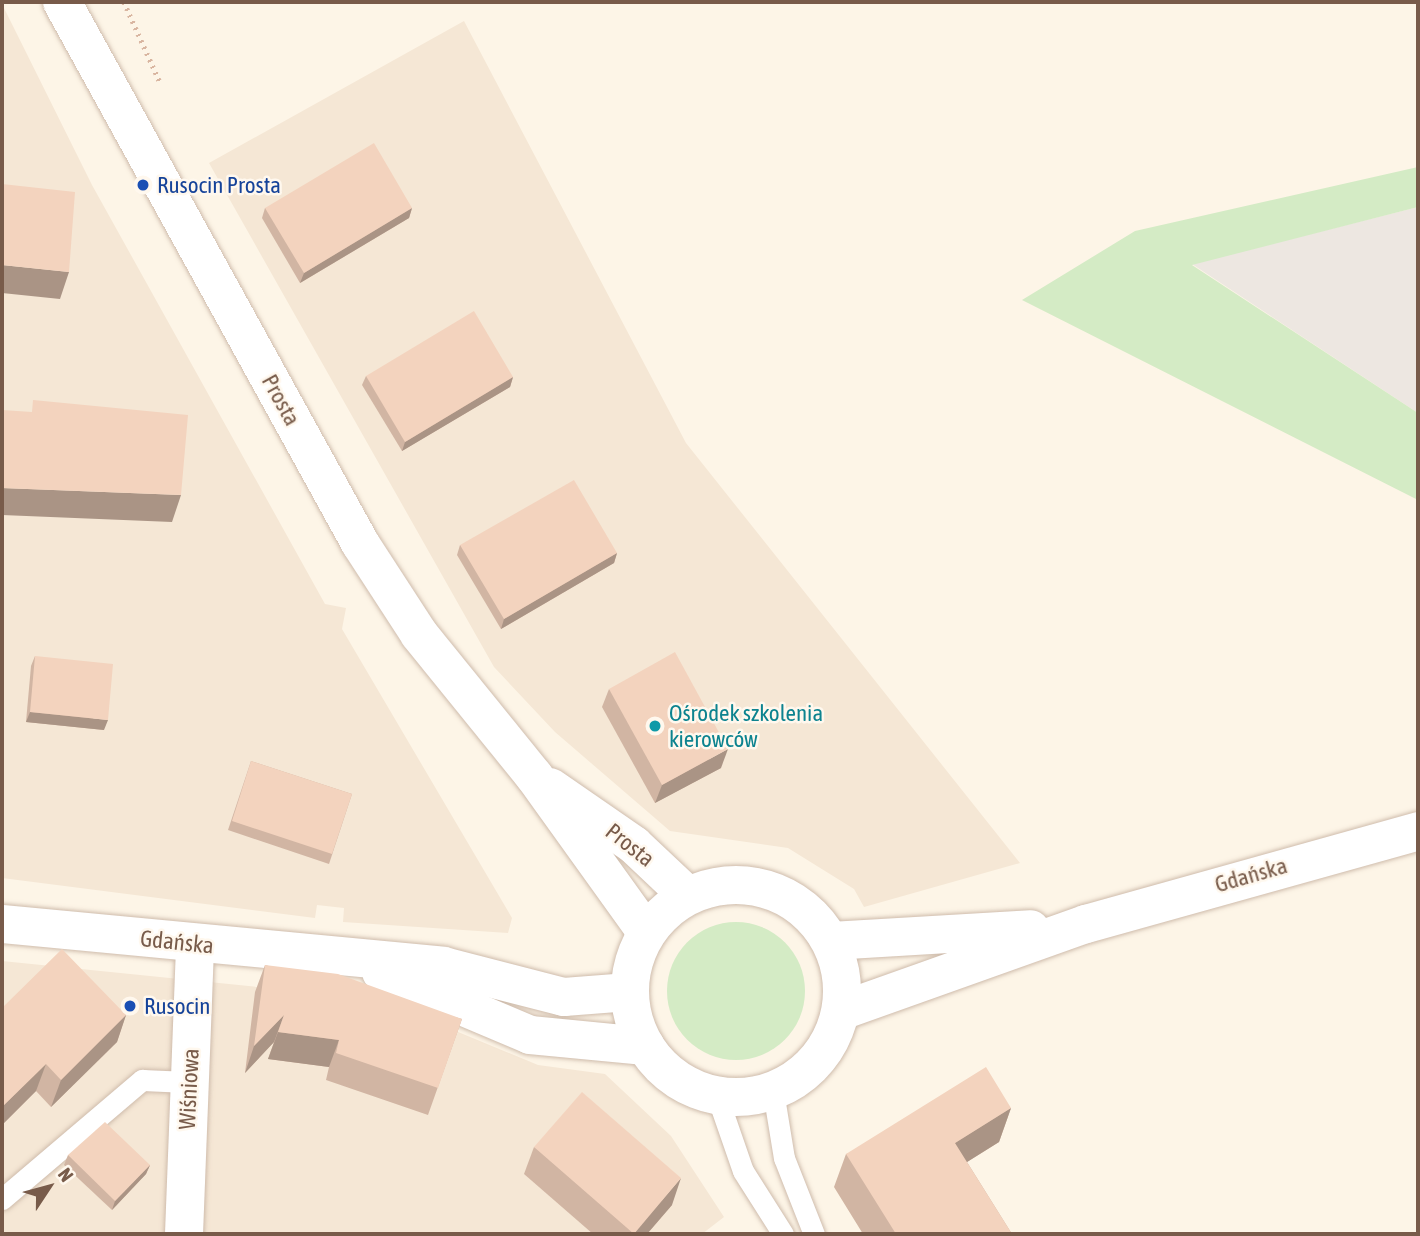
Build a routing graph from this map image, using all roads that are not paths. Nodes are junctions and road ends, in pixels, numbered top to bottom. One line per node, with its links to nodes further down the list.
1 (62, 2): 2 (street, Prosta)
2 (534, 776): 4 (street, Prosta); 7 (street, Prosta)
3 (1418, 831): 6 (street, Gdańska)
4 (687, 895): 7 (street); 8 (street)
5 (2, 924): 9 (street, Gdańska)
6 (1086, 924): 8 (street, Gdańska); 12 (street, Gdańska)
7 (646, 932): 11 (street)
8 (831, 941): 12 (street)
9 (195, 944): 10 (street, Gdańska); 14 (street, Wiśniowa)
10 (353, 960): 11 (street, Gdańska); 13 (street, Gdańska)
11 (629, 992): 13 (street)
12 (841, 1011): 15 (street)
13 (645, 1046): 16 (street)
14 (188, 1082): 17 (lane); 18 (street, Wiśniowa)
15 (773, 1091): 16 (street); 20 (lane)
16 (717, 1096): 19 (lane)
17 (2, 1199)
18 (184, 1234)
19 (783, 1234)
20 (814, 1234)

